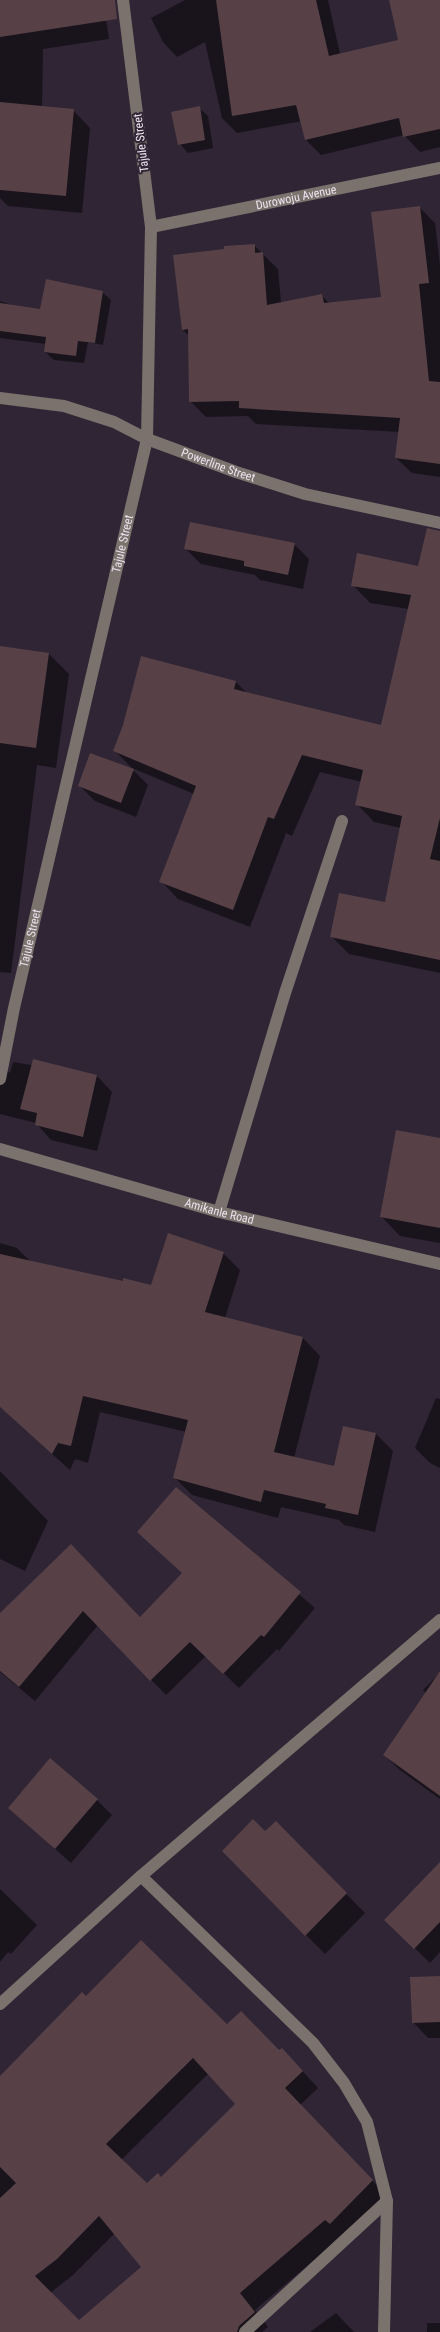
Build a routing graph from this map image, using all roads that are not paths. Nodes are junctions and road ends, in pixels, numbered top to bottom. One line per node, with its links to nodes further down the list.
1 (123, 0): 3 (street, Tajule Street)
2 (440, 168): 3 (street, Durowoju Avenue)
3 (151, 226): 5 (street, Tajule Street)
4 (0, 398): 5 (street, Powerline Street)
5 (147, 439): 6 (street, Powerline Street); 8 (street, Tajule Street)
6 (440, 523)
7 (342, 821): 10 (street)
8 (0, 1079)
9 (0, 1150): 10 (street, Amikanle Road)
10 (219, 1212): 11 (street, Amikanle Road)
11 (440, 1264)
12 (440, 1620): 13 (street)
13 (141, 1876): 14 (street); 15 (street)
14 (0, 2004)
15 (387, 2201): 16 (street); 17 (street)
16 (245, 2332)
17 (384, 2332)

